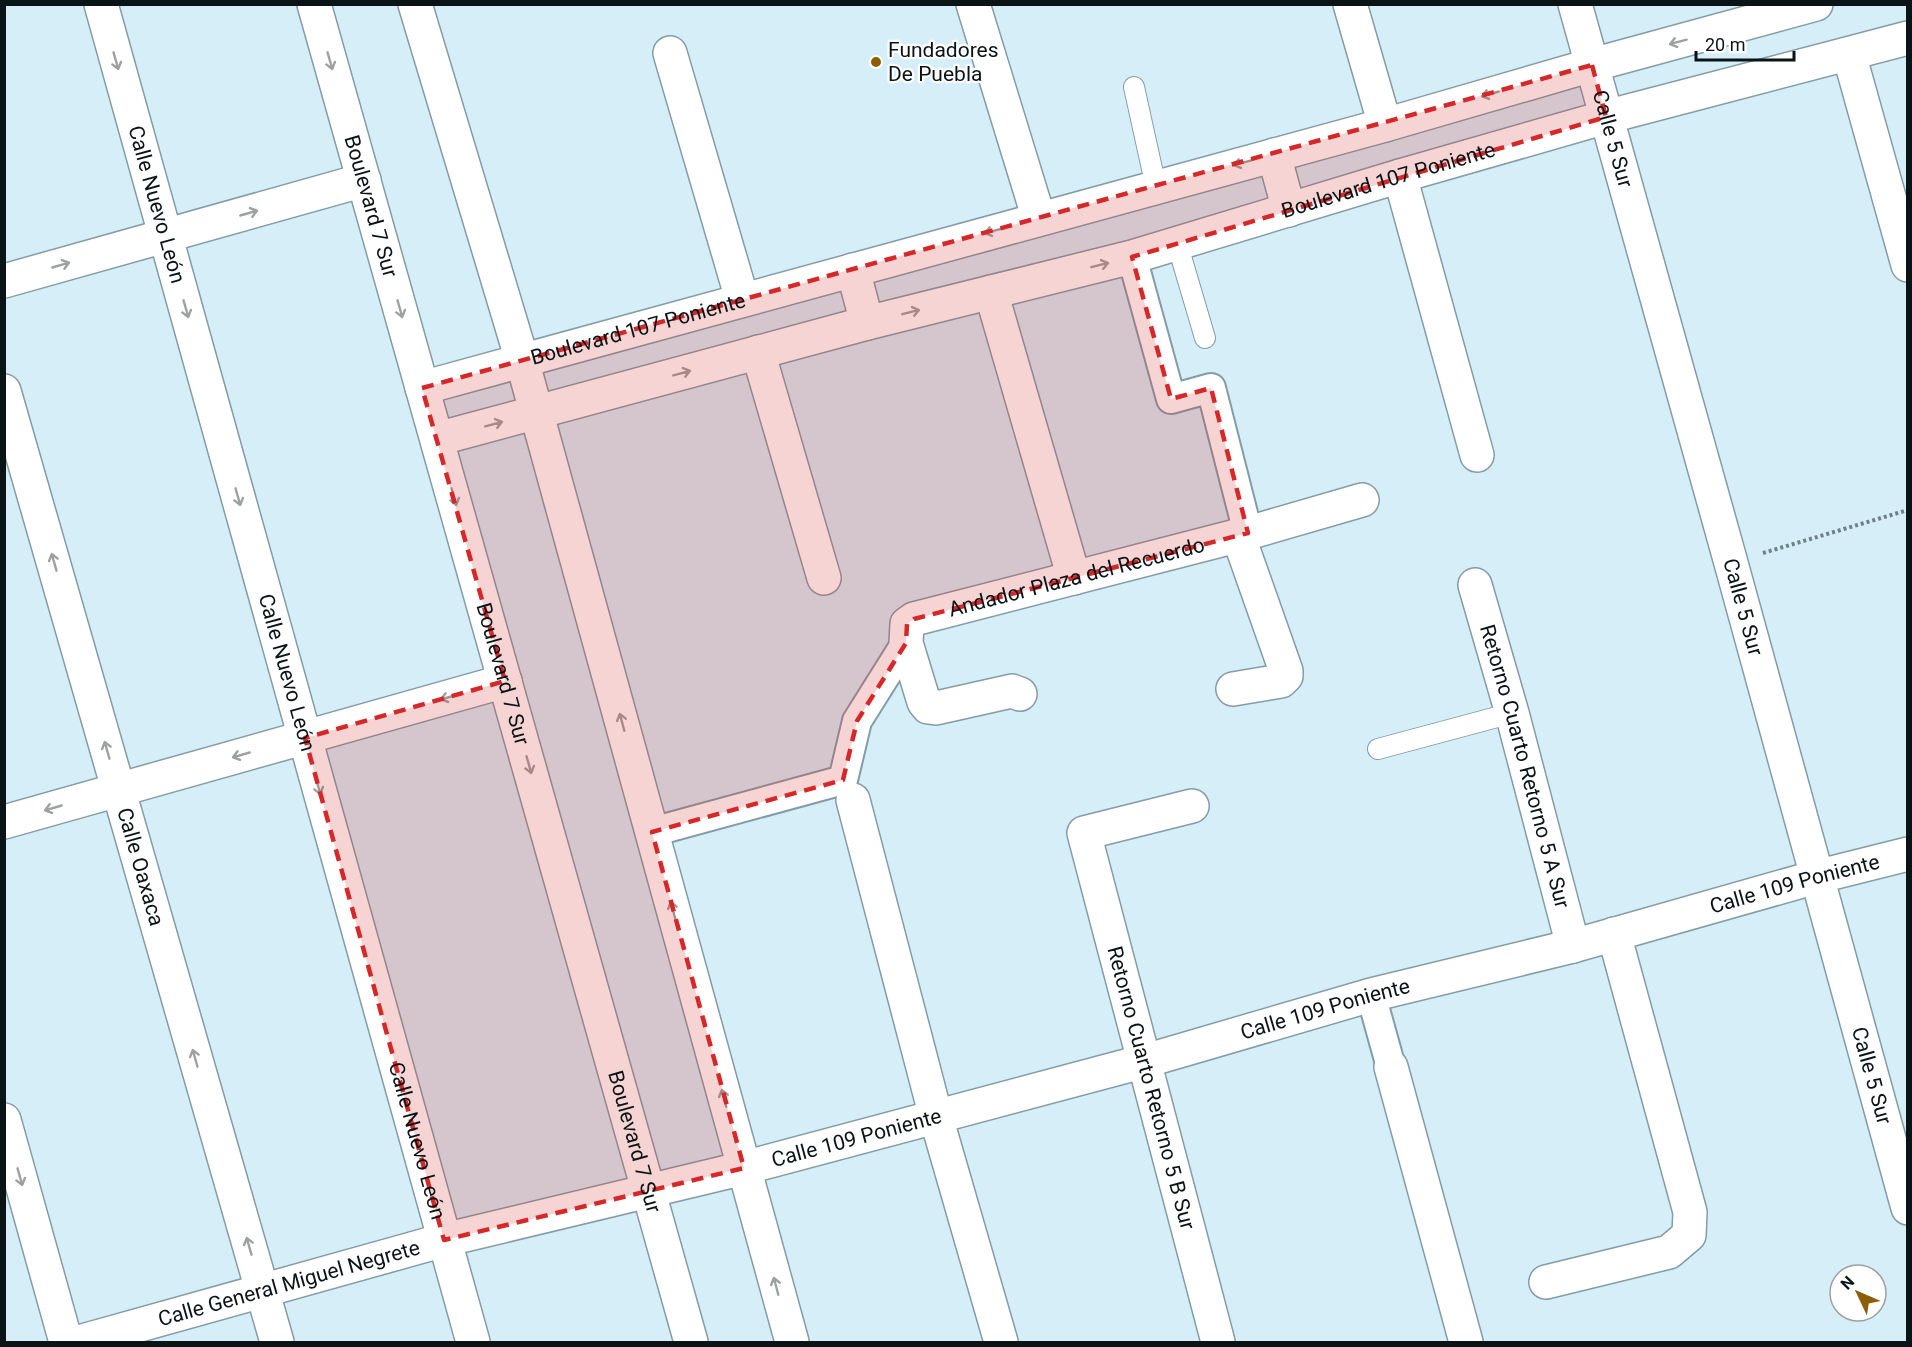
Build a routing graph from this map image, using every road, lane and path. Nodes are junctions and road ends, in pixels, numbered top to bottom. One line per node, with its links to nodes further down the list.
1 (101, 4): 21 (street, Calle Nuevo León, one-way to 21)
2 (314, 4): 17 (street, Boulevard 7 Sur, one-way to 17)
3 (415, 4): 32 (street)
4 (973, 4): 20 (street)
5 (1350, 4): 14 (street)
6 (1575, 4): 11 (street, Calle 5 Sur)
7 (1816, 4): 11 (street, Boulevard 107 Poniente, one-way to 11)
8 (1908, 38): 10 (street, Boulevard 107 Poniente)
9 (670, 53): 28 (street)
10 (1849, 54): 13 (street, Boulevard 107 Poniente); 24 (street)
11 (1592, 65): 13 (street, Calle 5 Sur); 14 (street, Boulevard 107 Poniente, one-way to 14)
12 (1134, 87): 18 (lane)
13 (1606, 117): 16 (street, Boulevard 107 Poniente); 41 (street, Calle 5 Sur)
14 (1385, 125): 15 (street, Boulevard 107 Poniente)
15 (1274, 154): 18 (street, Boulevard 107 Poniente, one-way to 18); 19 (street)
16 (1400, 176): 19 (street, Boulevard 107 Poniente); 37 (street)
17 (364, 180): 21 (street, one-way to 17); 33 (street, Boulevard 7 Sur, one-way to 33)
18 (1156, 187): 20 (street, Boulevard 107 Poniente)
19 (1289, 210): 22 (street, Boulevard 107 Poniente)
20 (1039, 219): 25 (street, Boulevard 107 Poniente, one-way to 25)
21 (165, 236): 26 (street, one-way to 21); 50 (street, Calle Nuevo León, one-way to 50)
22 (1178, 243): 23 (street, Boulevard 107 Poniente); 30 (lane)
23 (1132, 257): 27 (street, Boulevard 107 Poniente, one-way to 23); 40 (street)
24 (1908, 264)
25 (852, 270): 28 (street, Boulevard 107 Poniente); 29 (street)
26 (4, 281)
27 (991, 292): 29 (street, Boulevard 107 Poniente, one-way to 27); 43 (street)
28 (742, 299): 32 (street, Boulevard 107 Poniente)
29 (867, 323): 31 (street, Boulevard 107 Poniente)
30 (1205, 338)
31 (758, 352): 35 (street, Boulevard 107 Poniente, one-way to 31); 42 (street)
32 (522, 360): 33 (street, Boulevard 107 Poniente); 35 (street)
33 (422, 387): 36 (street, Boulevard 7 Sur)
34 (4, 391): 52 (street, Calle Oaxaca, one-way to 34)
35 (536, 412): 36 (street, Boulevard 107 Poniente, one-way to 35); 56 (street, one-way to 35)
36 (437, 439): 46 (street, Boulevard 7 Sur, one-way to 46)
37 (1477, 455)
38 (1362, 500): 40 (street, Andador Plaza del Recuerdo)
39 (1908, 510): 41 (path)
40 (1243, 534): 43 (street, Andador Plaza del Recuerdo); 47 (street)
41 (1731, 563): 58 (street, Calle 5 Sur)
42 (824, 578)
43 (1074, 578): 45 (street, Andador Plaza del Recuerdo)
44 (1475, 585): 49 (street, Retorno Cuarto Retorno 5 A Sur)
45 (907, 634): 48 (street); 56 (street)
46 (505, 681): 50 (street, one-way to 50); 67 (street, Boulevard 7 Sur, one-way to 67)
47 (1233, 689)
48 (1020, 693)
49 (1512, 713): 51 (lane); 60 (street, Retorno Cuarto Retorno 5 A Sur)
50 (305, 738): 52 (street, one-way to 52); 69 (street, Calle Nuevo León, one-way to 69)
51 (1378, 749)
52 (119, 790): 55 (street, one-way to 55); 71 (street, Calle Oaxaca, one-way to 52)
53 (853, 800): 64 (street)
54 (1192, 806): 62 (street, Retorno Cuarto Retorno 5 B Sur)
55 (4, 822)
56 (652, 832): 66 (street, one-way to 56)
57 (1908, 854): 58 (street, Calle 109 Poniente)
58 (1816, 877): 59 (street, Calle 109 Poniente); 68 (street, Calle 5 Sur)
59 (1614, 934): 60 (street, Calle 109 Poniente); 70 (street)
60 (1574, 946): 61 (street, Calle 109 Poniente)
61 (1371, 995): 62 (street, Calle 109 Poniente); 63 (street)
62 (1145, 1061): 64 (street, Calle 109 Poniente); 79 (street, Retorno Cuarto Retorno 5 B Sur)
63 (1391, 1067): 80 (street)
64 (936, 1117): 66 (street, Calle 109 Poniente); 78 (street)
65 (4, 1120): 72 (street, one-way to 72)
66 (744, 1168): 67 (street, Calle General Miguel Negrete); 77 (street, one-way to 66)
67 (648, 1191): 69 (street, Calle General Miguel Negrete); 76 (street, Boulevard 7 Sur)
68 (1908, 1208)
69 (444, 1240): 71 (street, Calle General Miguel Negrete); 75 (street, Calle Nuevo León)
70 (1546, 1282)
71 (262, 1291): 73 (street, Calle General Miguel Negrete); 74 (street, Calle Oaxaca)
72 (66, 1342)
73 (79, 1342)
74 (277, 1342)
75 (473, 1342)
76 (692, 1342)
77 (792, 1342)
78 (1001, 1342)
79 (1218, 1342)
80 (1466, 1342)

